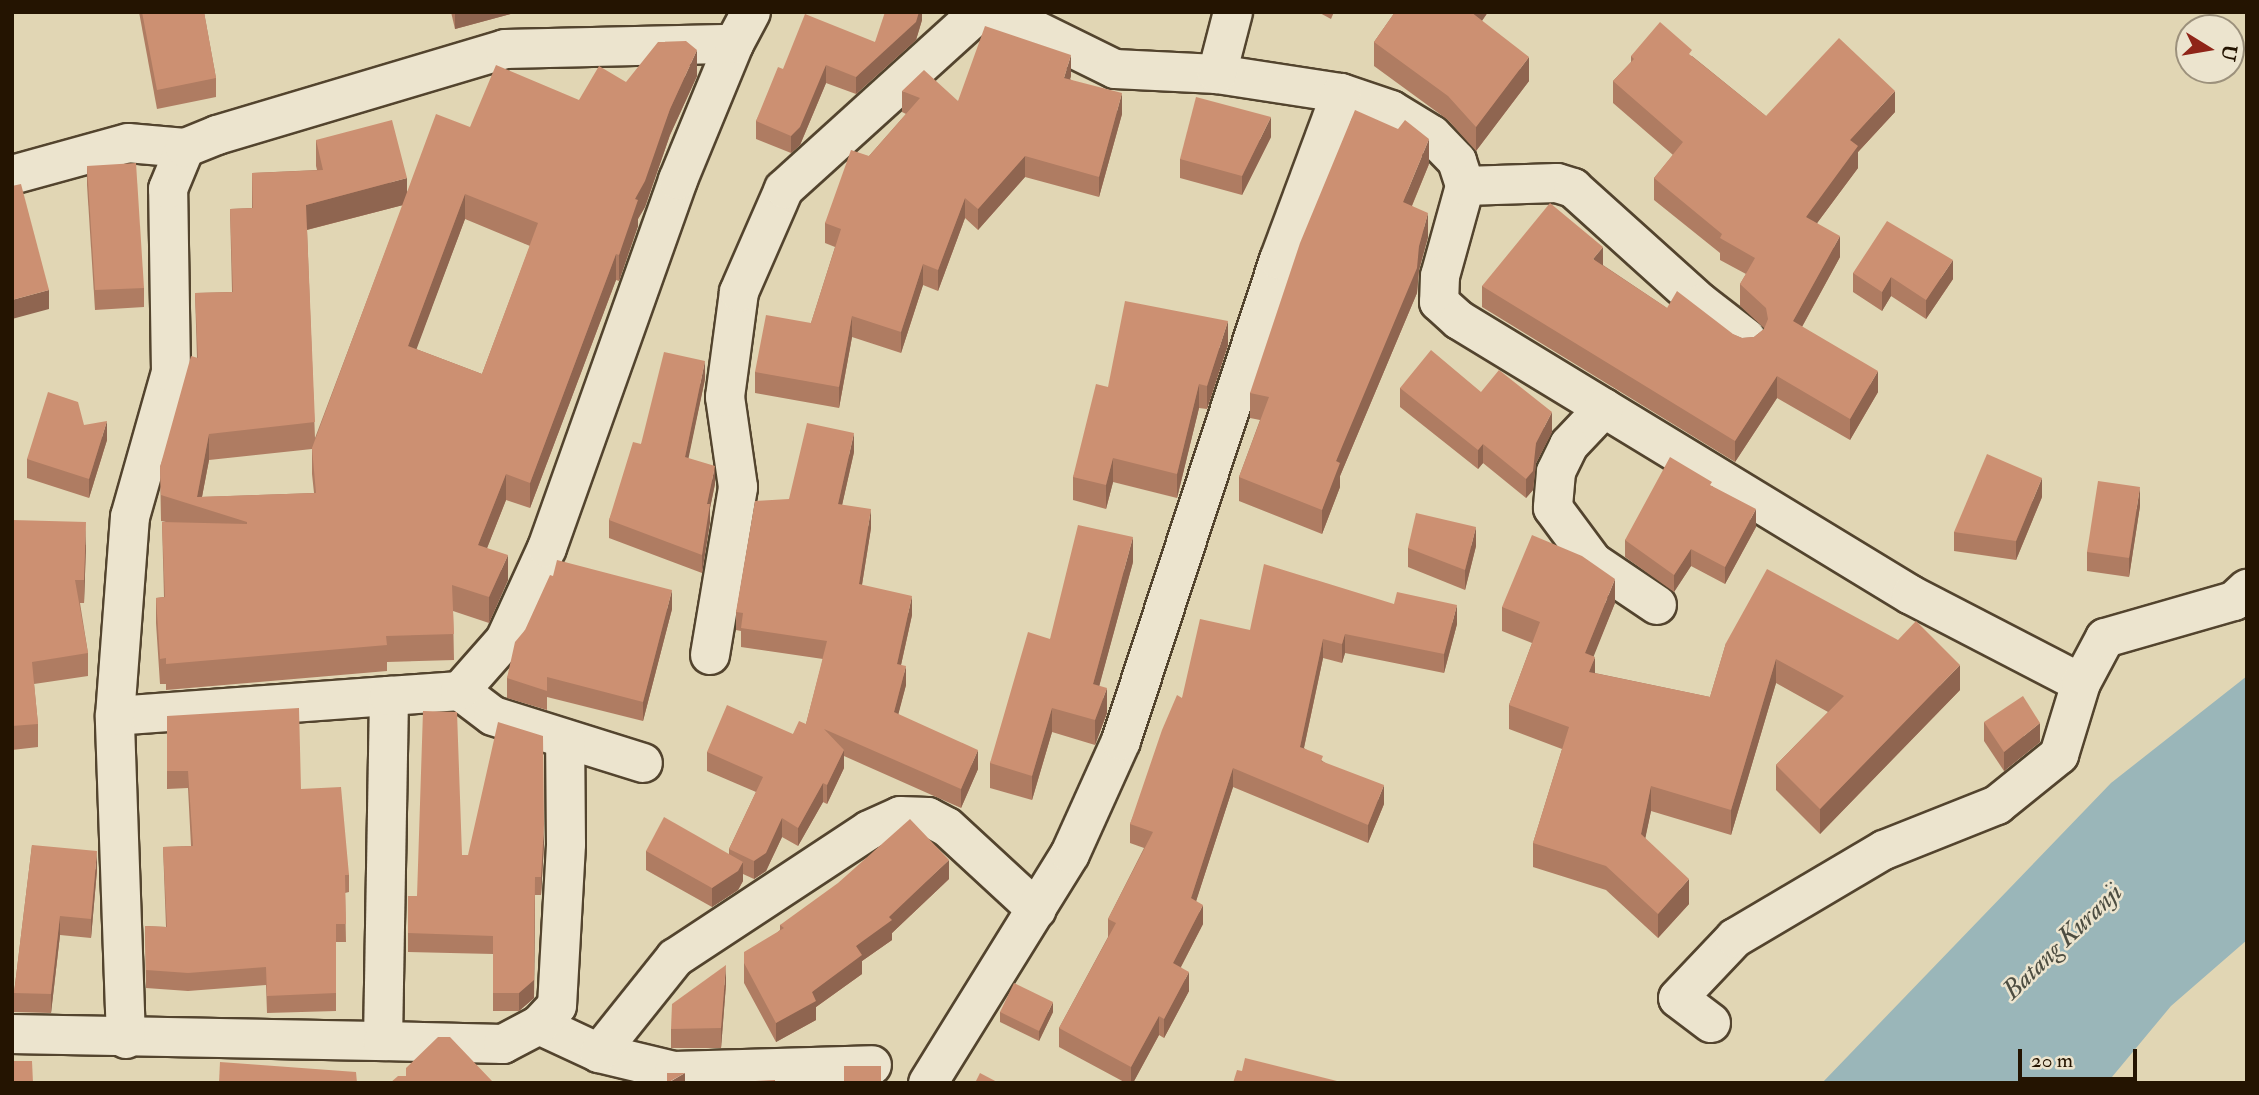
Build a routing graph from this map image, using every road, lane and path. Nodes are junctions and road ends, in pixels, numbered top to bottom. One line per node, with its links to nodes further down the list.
1 (979, 12): 14 (street)
2 (999, 12): 5 (street)
3 (1233, 12): 5 (street)
4 (743, 28): 7 (street); 16 (street)
5 (1217, 74): 6 (street)
6 (1341, 93): 9 (street); 21 (street)
7 (185, 148): 8 (street); 18 (street)
8 (12, 175)
9 (1465, 186): 10 (street); 11 (street)
10 (1746, 338)
11 (1604, 408): 13 (street); 15 (street)
12 (2247, 589): 15 (street)
13 (1657, 605)
14 (710, 655)
15 (2081, 683): 22 (street)
16 (460, 691): 17 (street); 19 (street)
17 (389, 696): 18 (street); 26 (street)
18 (114, 716): 25 (street)
19 (565, 739): 20 (street); 23 (street)
20 (643, 764)
21 (1037, 910): 27 (street); 29 (street)
22 (1711, 1023)
23 (539, 1026): 26 (street); 27 (street)
24 (12, 1034): 25 (street)
25 (126, 1039): 26 (street)
26 (383, 1041)
27 (599, 1053): 28 (street)
28 (872, 1065)
29 (928, 1083)

